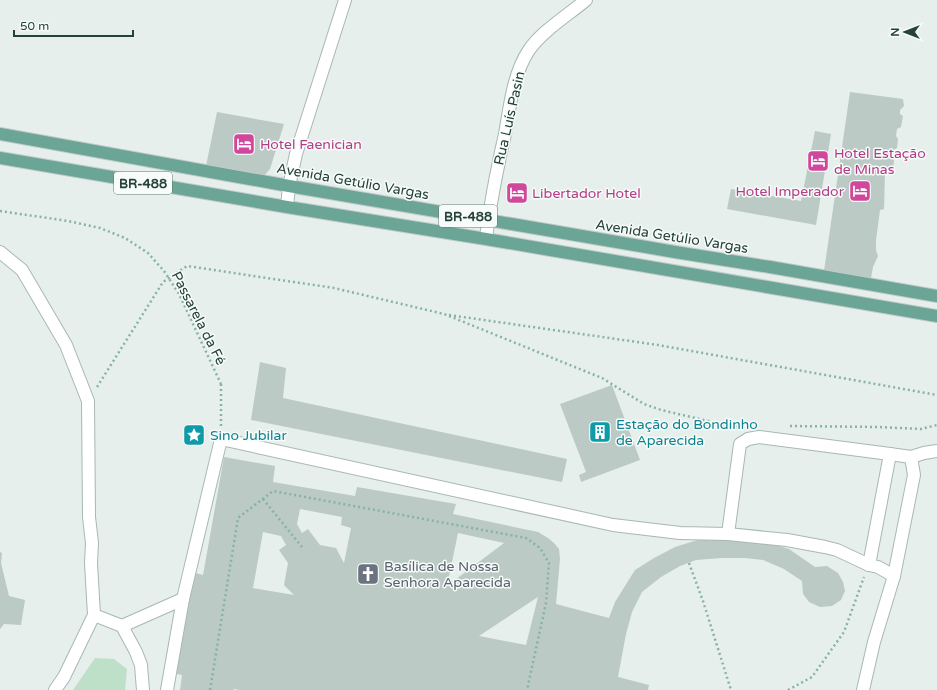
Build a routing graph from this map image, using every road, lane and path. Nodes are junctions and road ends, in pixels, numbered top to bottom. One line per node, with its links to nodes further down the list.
1 (345, 0): 5 (street)
2 (586, 0): 8 (street, Rua Luís Pasin)
3 (0, 134): 5 (main road, Avenida Getúlio Vargas / BR-488)
4 (0, 158): 6 (main road, BR-488)
5 (289, 186): 6 (street); 8 (main road, Avenida Getúlio Vargas / BR-488)
6 (287, 207): 9 (main road, BR-488)
7 (0, 211): 14 (path, Passarela da Fé, bridge)
8 (488, 219): 9 (street, Rua Luís Pasin); 11 (main road, Avenida Getúlio Vargas / BR-488)
9 (486, 239): 13 (main road, BR-488)
10 (0, 252): 16 (street)
11 (937, 296)
12 (444, 314): 15 (path); 16 (path); 19 (path)
13 (937, 316)
14 (221, 384)
15 (937, 395)
16 (88, 401): 30 (street)
17 (937, 425): 18 (path)
18 (784, 426)
19 (748, 427)
20 (937, 451): 22 (street)
21 (890, 454): 22 (street); 24 (street); 27 (street)
22 (911, 458): 28 (street)
23 (263, 499): 25 (path); 35 (path); 36 (path)
24 (728, 534): 27 (street); 29 (street)
25 (302, 547)
26 (689, 563): 37 (path)
27 (869, 565): 28 (street); 38 (path)
28 (894, 576): 39 (street)
29 (183, 599): 31 (street); 34 (street)
30 (94, 615): 31 (street); 32 (street)
31 (122, 626): 33 (street)
32 (56, 690)
33 (143, 690)
34 (166, 690)
35 (210, 690)
36 (527, 690)
37 (731, 690)
38 (788, 690)
39 (863, 690)

